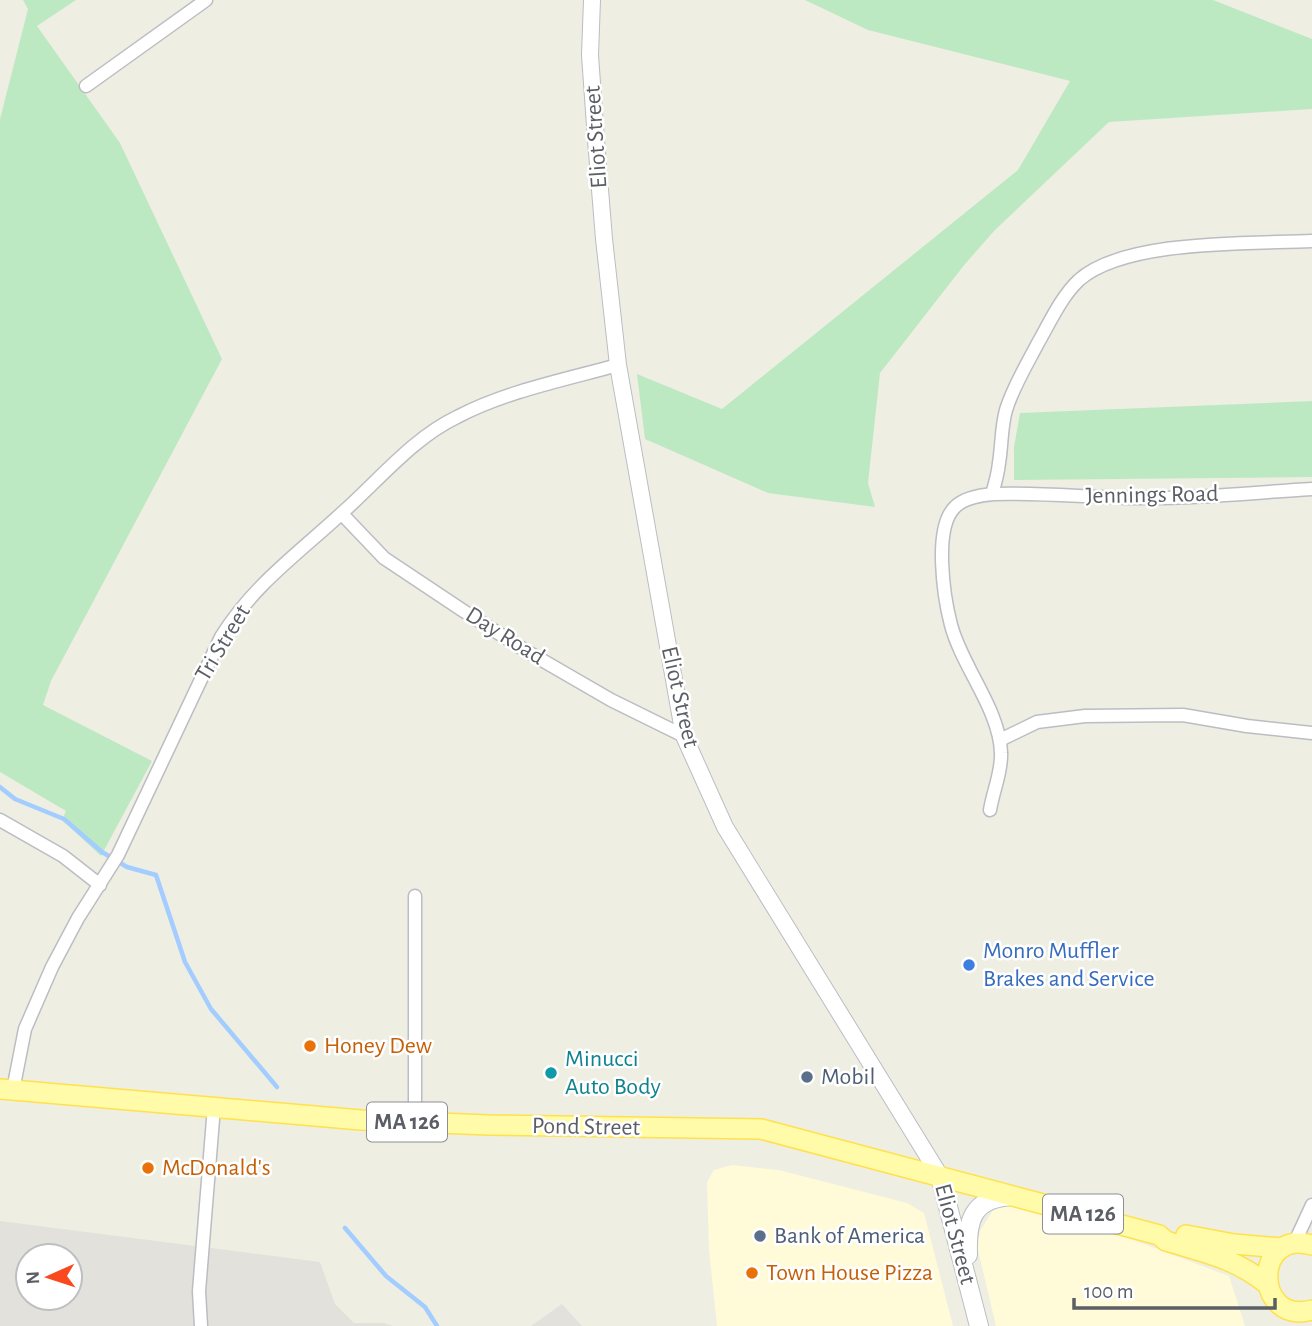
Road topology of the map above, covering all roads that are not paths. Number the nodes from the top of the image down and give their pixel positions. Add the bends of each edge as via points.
1 (206, 0) edge
2 (592, 0) edge
3 (86, 86) dead end
4 (1312, 241) edge
5 (618, 365) junction
6 (1312, 489) edge
7 (992, 494) junction
8 (342, 514) junction
9 (1312, 733) edge
10 (684, 736) junction
11 (1000, 740) junction
12 (990, 810) dead end
13 (0, 820) edge
14 (100, 885) junction
15 (415, 895) dead end
16 (6, 1090) edge
17 (214, 1107) junction
18 (415, 1122) junction
19 (940, 1176) junction
20 (1016, 1196) junction
21 (1312, 1205) edge
22 (1159, 1235) junction
23 (1296, 1246) edge
24 (966, 1276) junction
25 (1267, 1284) junction
26 (1312, 1310) edge
27 (201, 1326) edge
28 (979, 1326) edge

1 - 3 street
2 - 5 street, Eliot Street via 590,55
4 - 7 street via 1128,255 1078,281 1058,308 1006,410
5 - 8 street, Tri Street via 515,393 455,417 412,449
5 - 10 street, Eliot Street
6 - 7 street, Jennings Road via 1154,498
7 - 11 street, Jennings Road via 964,500 952,509 945,525 943,580 955,638
8 - 10 street, Day Road via 384,558 462,610 599,693
8 - 14 street, Tri Street via 264,580 232,619
9 - 11 street via 1184,715 1085,716 1037,722
10 - 19 street, Eliot Street via 725,827
11 - 12 street via 1000,767
13 - 14 street via 63,856
14 - 16 street, Tri Street via 52,967
15 - 18 street
16 - 17 main road, Pond Street / MA 126
17 - 18 main road, Pond Street / MA 126
17 - 27 street via 199,1291
18 - 19 main road, Pond Street / MA 126 via 761,1129
19 - 20 main road, Pond Street / MA 126
19 - 24 main road, Eliot Street
20 - 22 main road, Pond Street / MA 126
20 - 24 main road via 989,1202 972,1216
21 - 23 street
22 - 23 main road, Pond Street / MA 126 via 1171,1232 1234,1244
22 - 25 main road, Pond Street / MA 126 via 1228,1259
23 - 25 main road via 1269,1264
24 - 28 main road, Eliot Street
25 - 26 main road, MA 126 via 1276,1303 1285,1309

